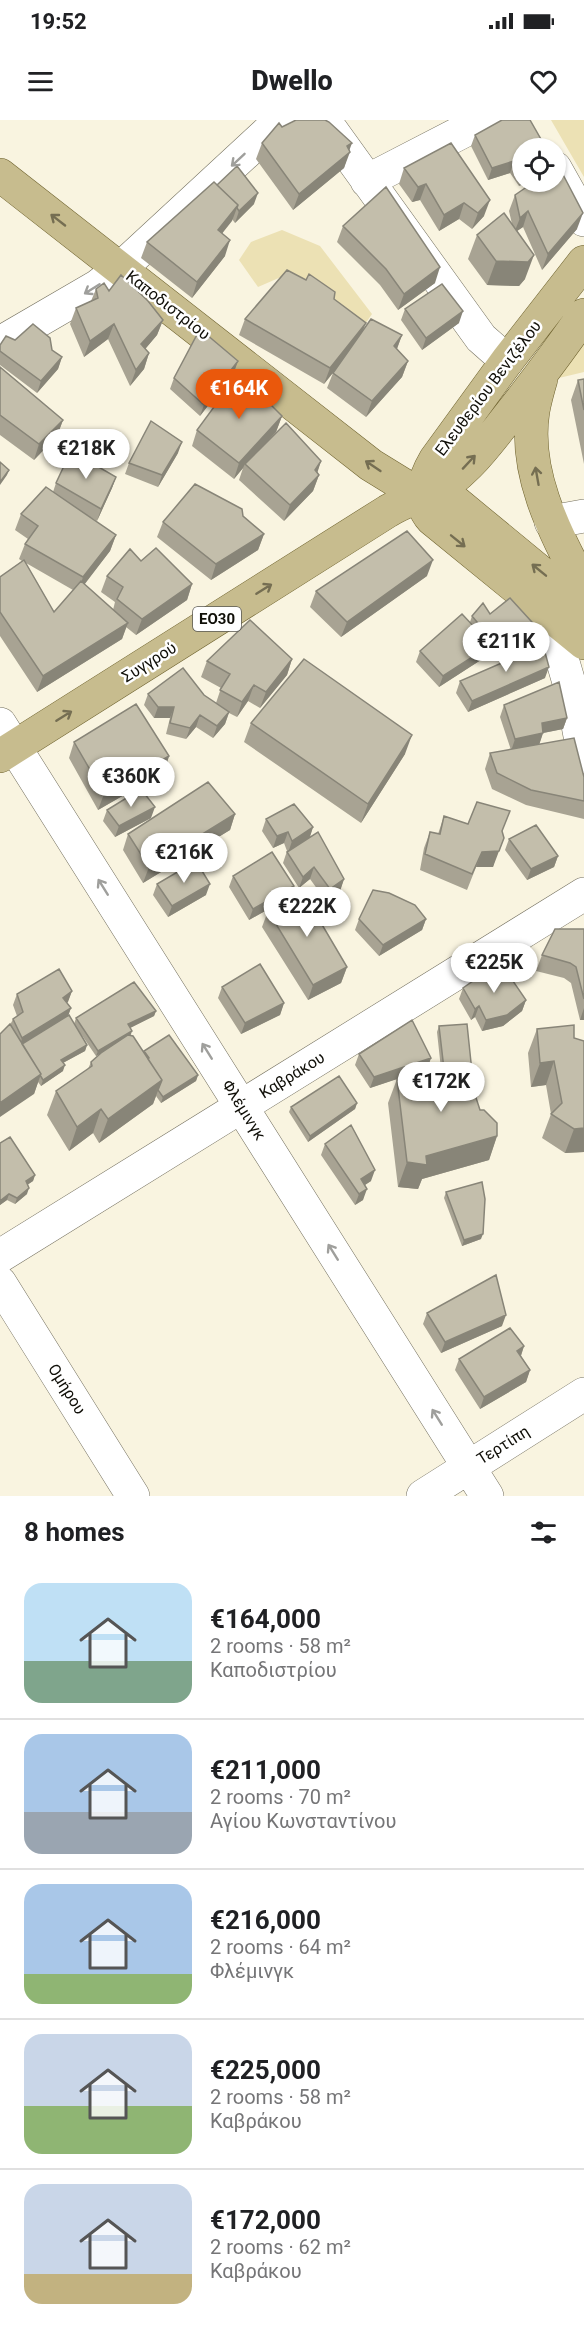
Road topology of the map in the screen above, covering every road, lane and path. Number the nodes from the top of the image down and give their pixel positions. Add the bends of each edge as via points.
1 (281, 120) edge
2 (324, 120) edge
3 (485, 120) edge
4 (0, 175) edge
5 (367, 181) junction
6 (566, 188) edge
7 (584, 220) edge
8 (584, 262) edge
9 (121, 268) junction
10 (584, 315) edge
11 (0, 343) edge
12 (507, 361) junction
13 (542, 374) junction
14 (423, 497) junction
15 (584, 516) edge
16 (551, 522) junction
17 (584, 588) edge
18 (584, 608) edge
19 (549, 614) junction
20 (584, 643) edge
21 (5, 743) edge
22 (584, 758) edge
23 (584, 894) edge
24 (242, 1106) junction
25 (0, 1256) edge
26 (0, 1283) edge
27 (584, 1394) edge
28 (468, 1466) junction
29 (133, 1496) edge
30 (423, 1496) edge
31 (487, 1496) edge

1 -> 9 street
2 - 5 street
3 - 5 street
9 -> 4 main road, Καποδιστρίου / ΕΟ30
5 - 12 street via 481,338
6 - 7 street
8 - 12 main road, Ελευθερίου Βενιζέλου
9 -> 11 street via 98,286
14 -> 9 main road, Καποδιστρίου / ΕΟ30 via 371,465
10 - 13 main road, Ελευθερίου Βενιζέλου / ΕΟ30
12 - 14 main road, Ελευθερίου Βενιζέλου via 435,459
14 -> 13 main road, Ελευθερίου Βενιζέλου / ΕΟ30 via 456,476
16 -> 13 main road via 534,456 533,412
18 -> 14 main road, ΕΟ30 via 454,501 444,496
14 -> 19 main road via 432,519
21 -> 14 main road, Συγγρού / ΕΟ30 via 388,511
15 - 16 street
16 - 17 main road
19 - 20 main road
19 - 22 street via 572,693
24 -> 21 street, Φλέμινγκ
23 - 24 street, Καβράκου
24 - 25 street, Καβράκου
28 -> 24 street, Φλέμινγκ
26 - 29 street, Ομήρου
27 - 28 street, Τερτίπη
28 - 30 street, Τερτίπη
28 - 31 street, Φλέμινγκ

